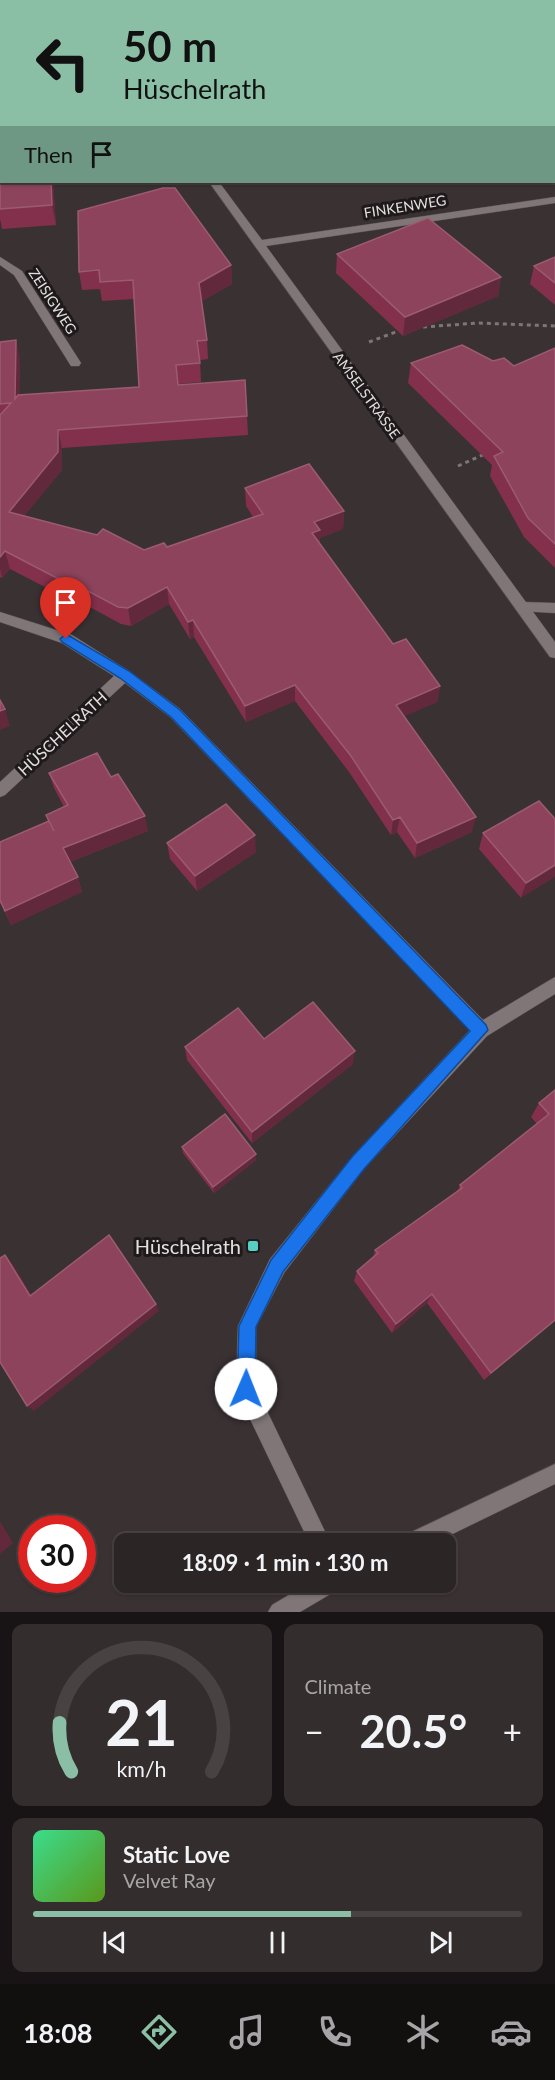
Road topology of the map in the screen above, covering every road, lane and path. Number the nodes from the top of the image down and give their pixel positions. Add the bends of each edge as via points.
1 (215, 183) edge
2 (555, 200) edge
3 (260, 244) junction
4 (0, 261) edge
5 (555, 326) edge
6 (410, 327) edge
7 (422, 327) edge
8 (337, 354) junction
9 (75, 363) dead end
10 (491, 452) edge
11 (429, 479) junction
12 (523, 608) junction
13 (555, 608) edge
14 (0, 617) edge
15 (555, 653) edge
16 (124, 675) junction
17 (0, 791) edge
18 (555, 984) edge
19 (481, 1030) junction
20 (555, 1474) edge
21 (316, 1533) edge
22 (431, 1533) edge
23 (313, 1593) edge
24 (279, 1612) edge

1 - 3 street, AMSELSTRASSE
2 - 3 street, FINKENWEG
3 - 8 street, AMSELSTRASSE
4 - 9 street, ZEISIGWEG via 18,273
5 - 7 path via 478,323
6 - 8 path
8 - 11 street, AMSELSTRASSE
10 - 11 path
11 - 12 street, AMSELSTRASSE
12 - 13 street
12 - 15 street, AMSELSTRASSE
14 - 16 street, HÜSCHELRATH via 66,639
16 - 17 street, HÜSCHELRATH
16 - 19 street, HÜSCHELRATH via 175,713
18 - 19 street
19 - 21 street via 358,1163 284,1256 247,1326 246,1389
20 - 22 street
23 - 24 street

